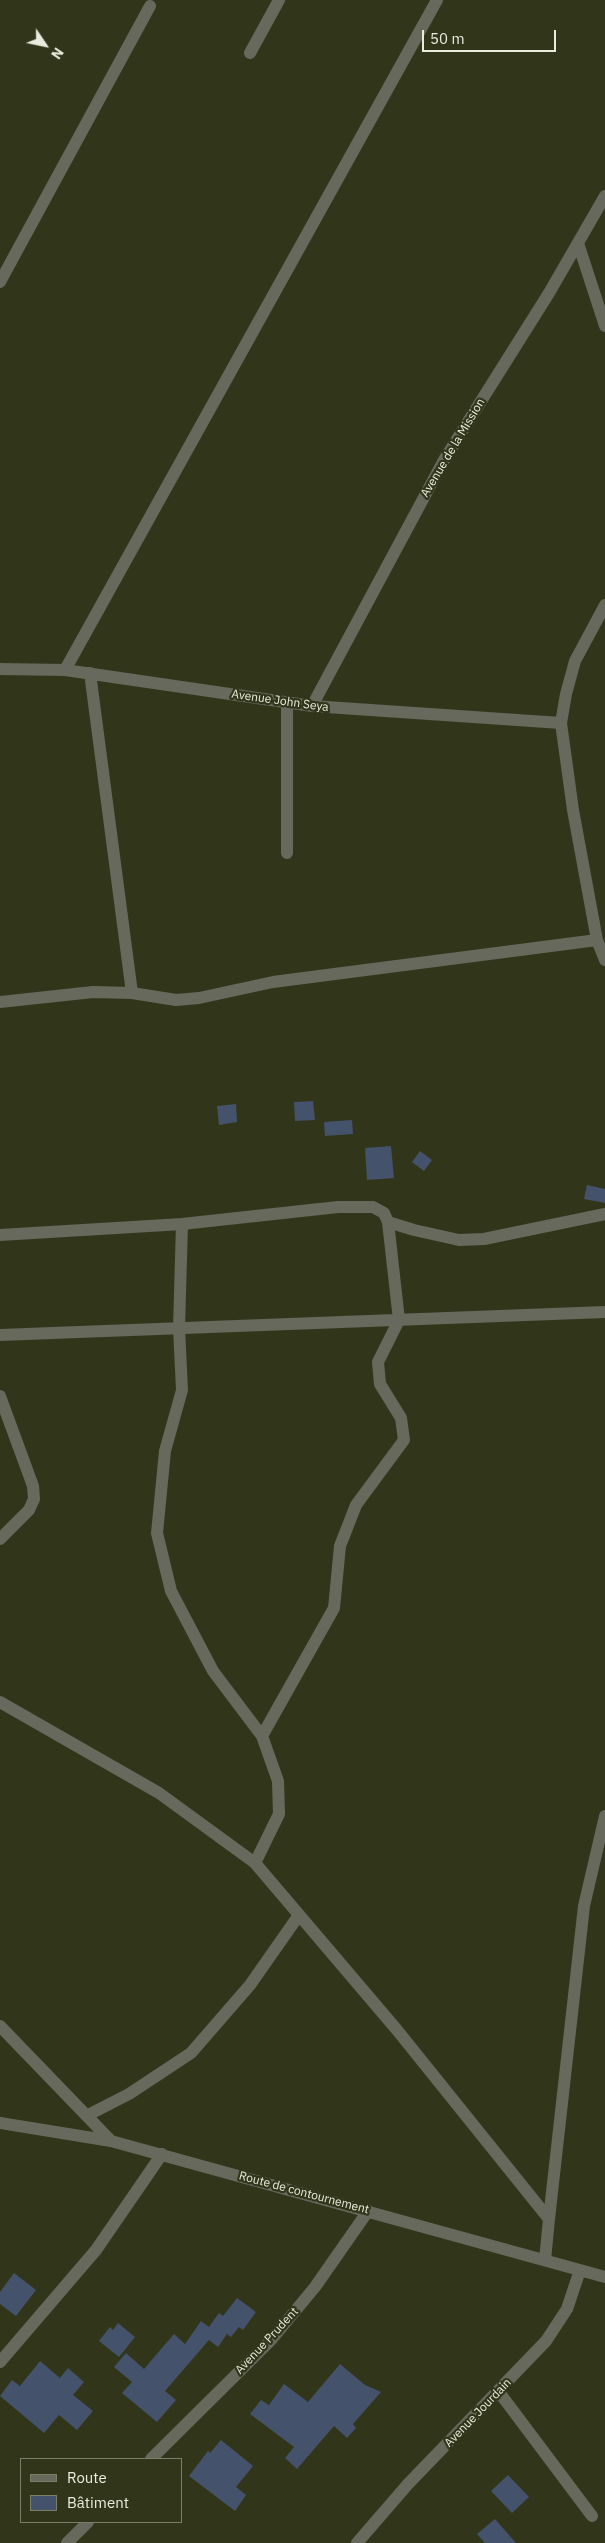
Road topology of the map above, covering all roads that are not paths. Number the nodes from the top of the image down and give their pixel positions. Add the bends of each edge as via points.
1 (278, 0) edge
2 (437, 0) edge
3 (150, 6) dead end
4 (250, 53) dead end
5 (605, 196) edge
6 (578, 243) junction
7 (0, 282) edge
8 (605, 326) edge
9 (605, 605) edge
10 (602, 617) edge
11 (0, 669) edge
12 (65, 670) junction
13 (90, 674) junction
14 (287, 702) junction
15 (312, 706) junction
16 (561, 723) junction
17 (286, 853) dead end
18 (597, 940) junction
19 (605, 960) edge
20 (132, 993) junction
21 (0, 1002) edge
22 (605, 1214) edge
23 (388, 1222) junction
24 (182, 1224) junction
25 (0, 1235) edge
26 (605, 1312) edge
27 (399, 1320) junction
28 (178, 1328) junction
29 (0, 1334) edge
30 (0, 1396) edge
31 (0, 1539) edge
32 (0, 1702) edge
33 (262, 1736) junction
34 (605, 1816) edge
35 (255, 1863) junction
36 (299, 1915) junction
37 (0, 2026) edge
38 (88, 2115) junction
39 (0, 2123) edge
40 (111, 2141) junction
41 (162, 2154) junction
42 (368, 2211) junction
43 (548, 2219) junction
44 (545, 2260) junction
45 (580, 2270) junction
46 (605, 2277) edge
47 (0, 2362) edge
48 (499, 2392) junction
49 (152, 2458) edge
50 (592, 2516) dead end
51 (87, 2523) edge
52 (67, 2543) edge
53 (357, 2543) edge

1 - 4 street
2 - 12 street
3 - 7 street
5 - 6 street, Avenue de la Mission
6 - 8 street
6 - 15 street, Avenue de la Mission via 444,460
9 - 10 street
10 - 16 street via 575,661
11 - 12 street, Avenue John Seya
12 - 13 street, Avenue John Seya
13 - 14 street, Avenue John Seya
13 - 20 street
14 - 15 street, Avenue John Seya
14 - 17 street
15 - 16 street, Avenue John Seya
16 - 18 street
18 - 19 street
18 - 20 street via 273,982 199,998 176,1000
20 - 21 street via 93,992
22 - 23 street via 484,1240 459,1240
23 - 24 street via 384,1213 373,1207 338,1207
23 - 27 street
24 - 25 street
24 - 28 street
26 - 27 street
27 - 28 street
27 - 33 street via 378,1362 380,1384 401,1418 404,1440 356,1505 340,1546 334,1608
28 - 29 street
28 - 33 street via 182,1390 165,1451 157,1533 171,1591 203,1653
30 - 31 street via 33,1486 34,1499 29,1510
32 - 35 street via 159,1793
33 - 35 street via 278,1781 279,1814
34 - 43 street via 584,1906
35 - 36 street
36 - 38 street via 250,1985 190,2053 129,2094
36 - 43 street
37 - 38 street
38 - 40 street
39 - 40 street, Route de contournement
40 - 41 street, Route de contournement
41 - 42 street, Route de contournement
41 - 47 street via 96,2250
42 - 44 street, Route de contournement
42 - 49 street, Avenue Prudent via 315,2287 271,2340
43 - 44 street
44 - 45 street, Route de contournement
45 - 46 street, Route de contournement
45 - 48 street, Avenue Jourdain via 562,2317 546,2341
48 - 50 street
48 - 53 street, Avenue Jourdain via 408,2484
51 - 52 street

